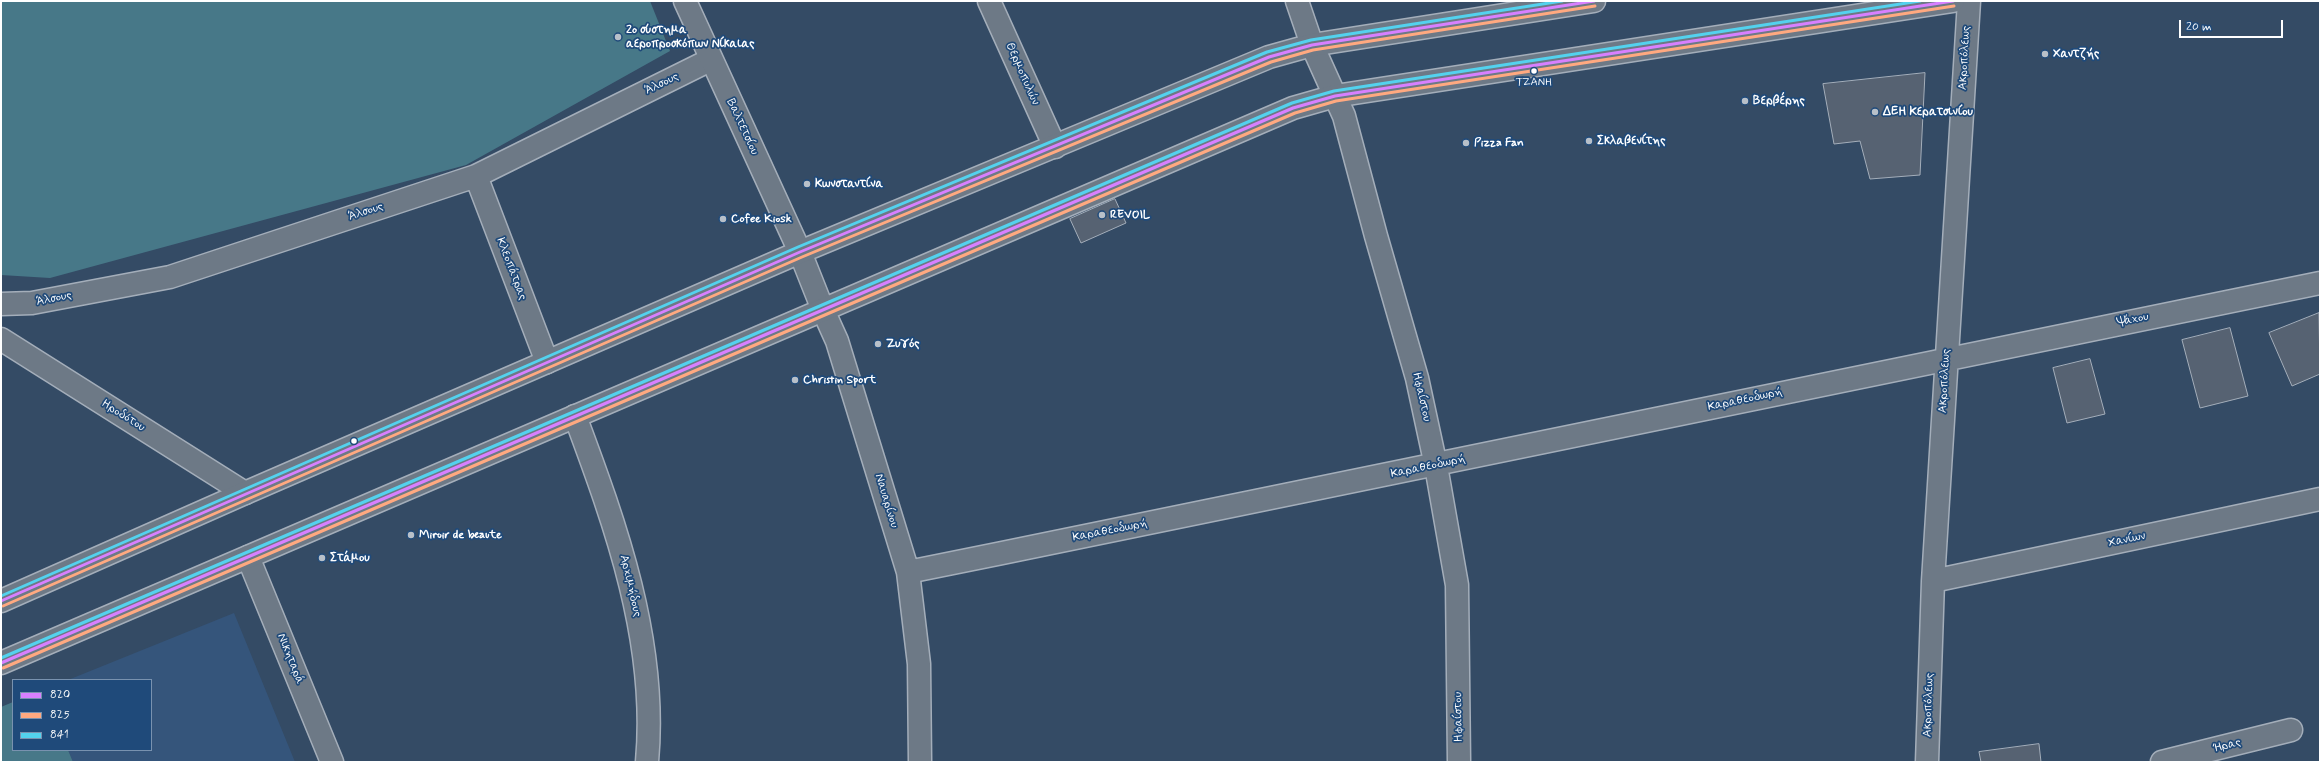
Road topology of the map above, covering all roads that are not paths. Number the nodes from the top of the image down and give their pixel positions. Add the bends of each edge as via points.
1 (684, 1) edge
2 (989, 1) edge
3 (1297, 1) edge
4 (1594, 1) edge
5 (1953, 1) edge
6 (1969, 1) edge
7 (1312, 45) junction
8 (710, 60) junction
9 (1335, 96) junction
10 (1055, 147) junction
11 (476, 176) junction
12 (800, 252) junction
13 (2320, 283) edge
14 (1, 304) edge
15 (823, 310) junction
16 (1, 339) edge
17 (1947, 358) junction
18 (547, 362) junction
19 (575, 416) junction
20 (1436, 466) junction
21 (245, 493) junction
22 (2320, 499) edge
23 (248, 557) junction
24 (908, 572) junction
25 (1933, 581) junction
26 (1, 601) edge
27 (1, 663) edge
28 (2291, 730) dead end
29 (332, 762) edge
30 (647, 762) edge
31 (920, 762) edge
32 (1459, 762) edge
33 (1927, 762) edge
34 (2162, 762) edge

1 - 8 street, Βαλτετσίου
2 - 10 street, Θερμοπυλών
3 - 7 street, Ηφαίστου
4 - 7 street
5 - 9 street
6 - 17 street, Ακροπόλεως
7 - 9 street, Ηφαίστου
7 - 10 street via 1269,57
8 - 11 street, Άλσους
8 - 12 street, Βαλτετσίου
9 - 15 street via 1293,108
9 - 20 street, Ηφαίστου via 1344,116 1417,378
10 - 12 street
11 - 14 street, Άλσους via 170,277 32,304
11 - 18 street, Κλεοπάτρας
12 - 15 street, Ναυαρίνου
12 - 18 street
13 - 17 street, Ψάχου
15 - 19 street
15 - 24 street, Ναυαρίνου via 837,341
16 - 21 street, Ηροδότου
17 - 20 street, Καραθεοδωρή
17 - 25 street, Ακροπόλεως
18 - 21 street
19 - 23 street
19 - 30 street, Αρχιμήδους via 615,526 634,599 646,674
20 - 24 street, Καραθεοδωρή
20 - 32 street, Ηφαίστου via 1457,585
21 - 26 street
22 - 25 street, Χανίων
23 - 27 street
23 - 29 street, Νικηταρά
24 - 31 street, Ναυαρίνου via 919,664
25 - 33 street, Ακροπόλεως
28 - 34 street, Ήρας

